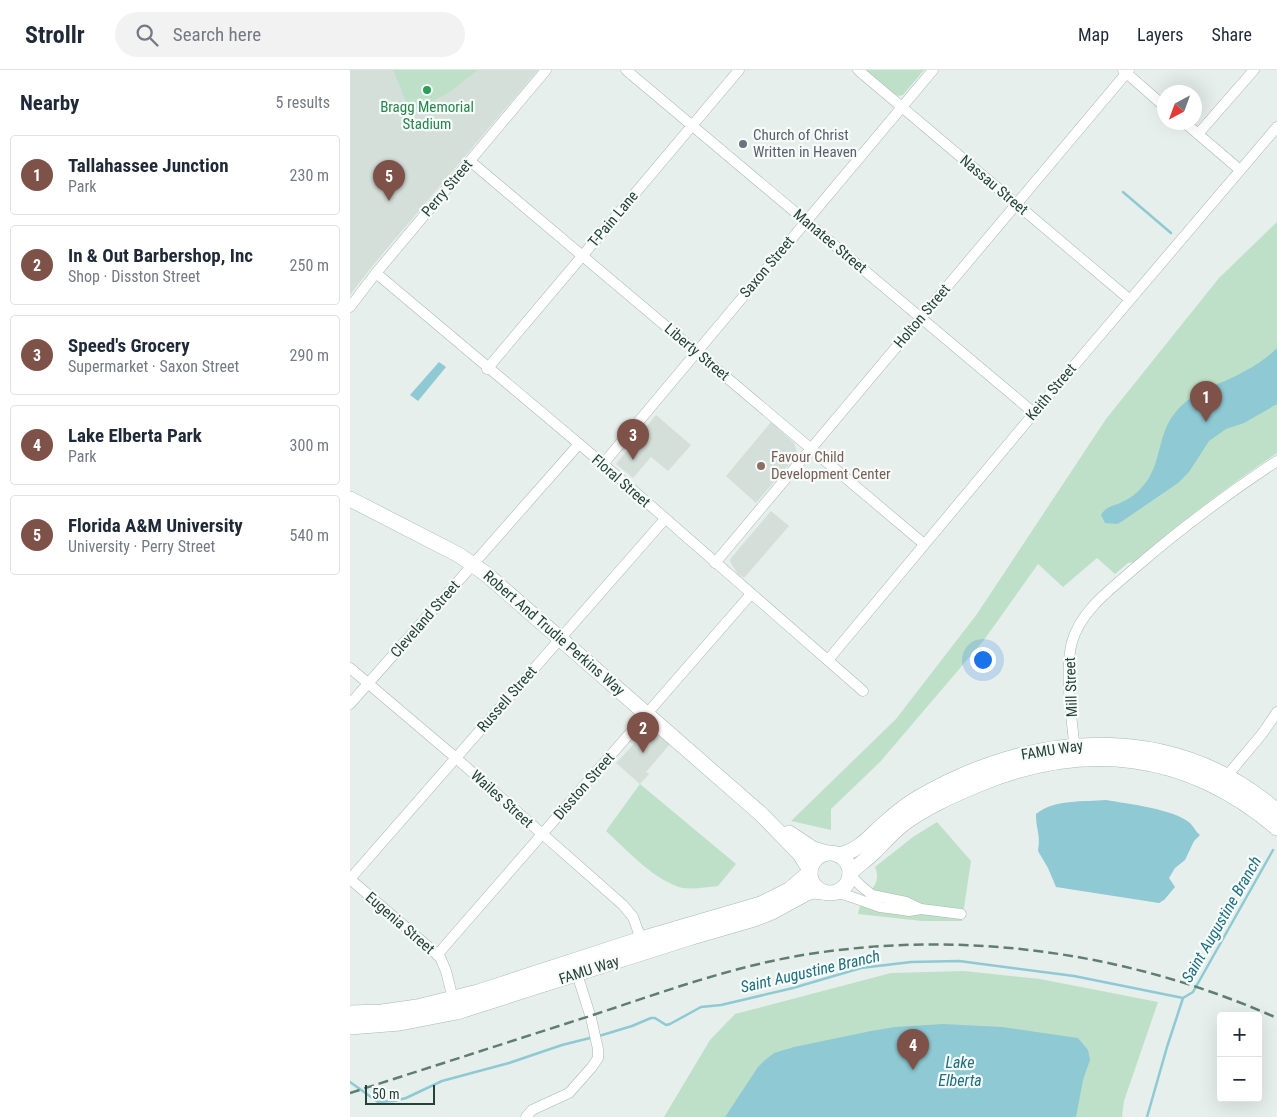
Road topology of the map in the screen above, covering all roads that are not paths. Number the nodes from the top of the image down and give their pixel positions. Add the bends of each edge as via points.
1 (546, 70) edge
2 (626, 70) edge
3 (739, 70) edge
4 (858, 70) edge
5 (933, 70) edge
6 (1254, 70) edge
7 (1126, 71) edge
8 (1157, 100) edge
9 (902, 107) junction
10 (692, 126) junction
11 (1277, 127) edge
12 (1193, 130) edge
13 (1198, 134) junction
14 (470, 161) junction
15 (1240, 170) junction
16 (1016, 203) junction
17 (805, 221) junction
18 (582, 256) junction
19 (376, 274) junction
20 (1130, 299) junction
21 (350, 307) edge
22 (920, 318) junction
23 (696, 352) junction
24 (487, 369) junction
25 (1034, 413) junction
26 (578, 444) junction
27 (811, 448) junction
28 (1277, 461) edge
29 (603, 464) junction
30 (350, 499) edge
31 (665, 519) junction
32 (924, 544) junction
33 (715, 563) junction
34 (473, 564) junction
35 (751, 594) junction
36 (561, 638) junction
37 (828, 660) junction
38 (350, 668) edge
39 (368, 684) junction
40 (864, 691) dead end
41 (350, 704) edge
42 (1277, 712) edge
43 (647, 713) junction
44 (1075, 752) junction
45 (456, 758) junction
46 (1226, 777) junction
47 (1277, 811) edge
48 (761, 814) junction
49 (1277, 828) edge
50 (542, 835) junction
51 (833, 854) junction
52 (810, 871) junction
53 (850, 874) junction
54 (350, 879) edge
55 (829, 892) junction
56 (921, 909) junction
57 (961, 914) dead end
58 (641, 939) junction
59 (437, 954) junction
60 (577, 974) junction
61 (453, 999) junction
62 (350, 1013) edge
63 (350, 1026) edge
64 (526, 1117) edge

1 - 14 street, Perry Street
2 - 10 street, Manatee Street
3 - 10 street, T-Pain Lane
4 - 9 street, Nassau Street
5 - 9 street, Saxon Street
6 - 13 street
7 - 8 street
7 - 16 street, Holton Street
9 - 16 street, Nassau Street
9 - 17 street, Saxon Street
10 - 17 street, Manatee Street
10 - 18 street, T-Pain Lane
11 - 15 street, Keith Street
12 - 13 street
13 - 15 street
14 - 18 street, Liberty Street
14 - 19 street, Perry Street
15 - 20 street, Keith Street
16 - 20 street, Nassau Street
16 - 22 street, Holton Street
17 - 22 street, Manatee Street
17 - 23 street, Saxon Street
18 - 23 street, Liberty Street
18 - 24 street, T-Pain Lane
19 - 21 street, Perry Street
19 - 24 street, Floral Street
20 - 25 street, Keith Street
22 - 25 street, Manatee Street
22 - 27 street, Holton Street
23 - 27 street, Liberty Street
23 - 29 street, Saxon Street
24 - 26 street, Floral Street
25 - 32 street, Keith Street
26 - 29 street, Floral Street
26 - 34 street, Cleveland Street
27 - 32 street, Liberty Street
27 - 33 street, Holton Street
28 - 44 street, Mill Street via 1182,528 1104,595 1083,619 1070,649
29 - 31 street, Floral Street
30 - 34 street, Robert And Trudie Perkins Way
31 - 33 street, Floral Street
31 - 36 street, Russell Street
32 - 37 street, Keith Street
33 - 35 street, Floral Street
34 - 36 street, Robert And Trudie Perkins Way
34 - 39 street, Cleveland Street
35 - 37 street, Floral Street
35 - 43 street, Disston Street
36 - 43 street, Robert And Trudie Perkins Way
36 - 45 street, Russell Street
37 - 40 street, Floral Street
38 - 39 street, Wailes Street
39 - 41 street, Cleveland Street
39 - 45 street, Wailes Street
42 - 46 street
43 - 48 street, Robert And Trudie Perkins Way
43 - 50 street, Disston Street
44 - 46 street, FAMU Way via 1118,745 1185,759
44 - 49 street, FAMU Way via 1156,765 1186,774 1235,797
44 - 51 street, FAMU Way via 1044,749 1009,758 937,788 897,813 856,848
44 - 53 street, FAMU Way via 1015,770 934,804 893,832
45 - 50 street, Wailes Street
45 - 54 street, Russell Street
46 - 47 street, FAMU Way
48 - 51 street, Robert And Trudie Perkins Way via 810,848
48 - 52 street, Robert And Trudie Perkins Way via 800,854
50 - 58 street, Wailes Street via 626,908
50 - 59 street, Disston Street
51 - 52 street, FAMU Way via 816,859
51 - 53 street via 848,864
52 - 55 street via 814,885
52 - 58 street, FAMU Way via 793,888 767,901
53 - 55 street, FAMU Way via 846,886
53 - 56 street via 872,895 906,902
54 - 59 street, Eugenia Street
55 - 56 street via 880,906 909,911
55 - 60 street, FAMU Way via 807,894 754,919
56 - 57 street
58 - 61 street, FAMU Way
59 - 61 street, Eugenia Street via 444,966
60 - 63 street, FAMU Way via 434,1018 388,1025
60 - 64 street via 598,1046 596,1063 571,1091 544,1103
61 - 62 street, FAMU Way via 393,1011

